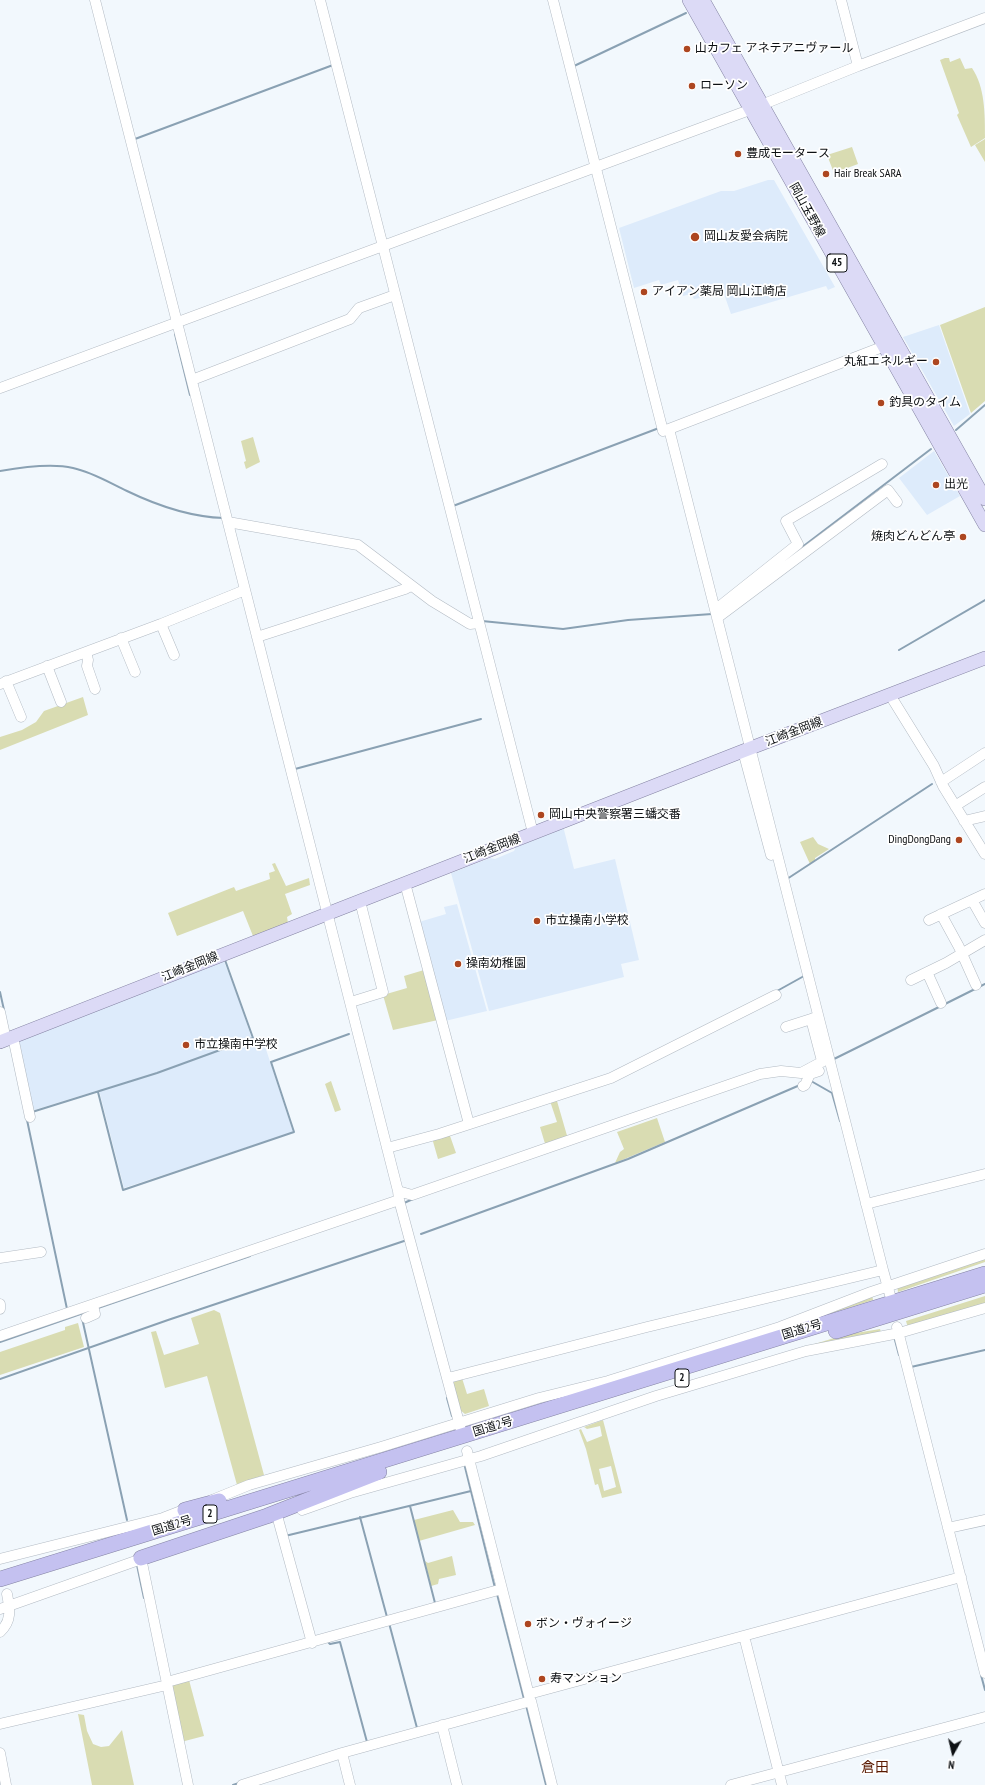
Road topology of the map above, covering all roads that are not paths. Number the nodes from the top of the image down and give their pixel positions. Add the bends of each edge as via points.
1 (95, 0) edge
2 (320, 0) edge
3 (553, 0) edge
4 (689, 0) edge
5 (703, 0) edge
6 (841, 0) edge
7 (985, 18) edge
8 (858, 66) junction
9 (756, 107) junction
10 (595, 167) junction
11 (383, 246) junction
12 (395, 295) junction
13 (177, 323) junction
14 (890, 344) junction
15 (192, 380) junction
16 (0, 388) edge
17 (665, 429) junction
18 (882, 464) dead end
19 (985, 499) edge
20 (897, 502) dead end
21 (227, 519) junction
22 (985, 525) edge
23 (411, 586) junction
24 (242, 591) junction
25 (716, 613) junction
26 (479, 622) junction
27 (161, 624) junction
28 (257, 637) junction
29 (121, 638) junction
30 (86, 652) junction
31 (174, 655) dead end
32 (985, 658) edge
33 (47, 666) junction
34 (134, 672) dead end
35 (3, 683) edge
36 (94, 689) dead end
37 (890, 695) junction
38 (61, 702) dead end
39 (21, 718) dead end
40 (747, 750) junction
41 (985, 753) edge
42 (941, 782) junction
43 (985, 787) edge
44 (955, 806) junction
45 (985, 816) edge
46 (964, 821) junction
47 (533, 833) junction
48 (771, 854) dead end
49 (985, 854) edge
50 (405, 883) junction
51 (985, 894) edge
52 (972, 900) junction
53 (360, 901) junction
54 (328, 913) junction
55 (941, 914) junction
56 (929, 920) dead end
57 (985, 923) edge
58 (985, 940) edge
59 (961, 954) junction
60 (927, 972) junction
61 (911, 980) dead end
62 (976, 985) dead end
63 (776, 995) dead end
64 (351, 1002) junction
65 (941, 1003) dead end
66 (0, 1012) edge
67 (814, 1017) junction
68 (786, 1027) dead end
69 (6, 1040) edge
70 (828, 1061) junction
71 (806, 1082) dead end
72 (30, 1117) dead end
73 (470, 1124) junction
74 (387, 1148) junction
75 (985, 1174) edge
76 (399, 1199) junction
77 (866, 1204) junction
78 (41, 1252) dead end
79 (985, 1254) edge
80 (0, 1258) edge
81 (985, 1267) edge
82 (880, 1270) junction
83 (985, 1274) edge
84 (985, 1285) edge
85 (969, 1290) junction
86 (985, 1290) edge
87 (889, 1291) junction
88 (0, 1304) edge
89 (985, 1308) edge
90 (0, 1309) edge
91 (864, 1311) junction
92 (898, 1330) junction
93 (0, 1336) edge
94 (448, 1378) junction
95 (460, 1426) junction
96 (420, 1449) junction
97 (468, 1455) junction
98 (379, 1472) junction
99 (185, 1510) junction
100 (278, 1519) junction
101 (985, 1520) edge
102 (948, 1528) junction
103 (141, 1558) junction
104 (0, 1559) edge
105 (958, 1577) junction
106 (0, 1579) edge
107 (498, 1590) junction
108 (3, 1592) edge
109 (4, 1607) edge
110 (0, 1632) edge
111 (744, 1636) junction
112 (312, 1643) junction
113 (985, 1673) edge
114 (165, 1685) junction
115 (528, 1700) junction
116 (985, 1716) edge
117 (0, 1724) edge
118 (442, 1725) junction
119 (0, 1753) edge
120 (342, 1753) junction
121 (779, 1772) junction
122 (274, 1780) edge
123 (258, 1782) edge
124 (6, 1785) edge
125 (188, 1785) edge
126 (242, 1785) edge
127 (350, 1785) edge
128 (457, 1785) edge
129 (552, 1785) edge
130 (731, 1785) edge
131 (782, 1785) edge

1 - 13 street
2 - 11 street
3 - 10 street
4 - 9 main road, 岡山玉野線 / 45
5 - 9 main road, 岡山玉野線 / 45
6 - 8 street
7 - 8 street
8 - 9 street
9 - 10 street
9 - 14 main road, 岡山玉野線 / 45
10 - 11 street
10 - 17 street
11 - 12 street
11 - 13 street
12 - 15 street via 359,308 350,319
12 - 26 street
13 - 15 street
13 - 16 street
14 - 17 street
14 - 19 main road, 岡山玉野線 / 45
14 - 22 main road, 岡山玉野線 / 45
15 - 21 street
17 - 25 street
18 - 25 street via 786,521 798,544 720,606
20 - 25 street via 888,490
21 - 23 street via 353,543 362,547
21 - 24 street
23 - 26 street via 432,602 470,624
23 - 28 street
24 - 27 street
24 - 28 street
25 - 40 street
26 - 47 street
27 - 29 street
27 - 31 street
28 - 54 street
29 - 30 street
29 - 34 street
30 - 33 street
30 - 36 street
32 - 37 main road, 江崎金岡線
33 - 35 street
33 - 38 street
35 - 39 street
37 - 40 main road, 江崎金岡線
37 - 42 street via 934,766
40 - 47 main road, 江崎金岡線
40 - 48 street
40 - 67 street
41 - 42 street
42 - 44 street
43 - 44 street
44 - 46 street
45 - 46 street
46 - 49 street
47 - 50 main road, 江崎金岡線
50 - 53 main road, 江崎金岡線
50 - 73 street
51 - 52 street
52 - 55 street
52 - 57 street
53 - 54 main road, 江崎金岡線
53 - 64 street via 384,992
54 - 64 street
54 - 69 main road, 江崎金岡線
55 - 56 street
55 - 59 street
58 - 59 street
59 - 60 street
59 - 62 street
60 - 61 street
60 - 65 street
63 - 73 street via 611,1078
64 - 74 street
66 - 69 street
67 - 68 street
67 - 70 street
69 - 72 street
70 - 71 street via 810,1074
70 - 76 street via 801,1073 781,1071 760,1074
70 - 77 street
73 - 74 street
74 - 76 street
75 - 77 street
76 - 93 street via 92,1311 67,1313
76 - 94 street
77 - 82 street
78 - 80 street
79 - 87 street
81 - 91 highway
82 - 87 street
82 - 94 street via 647,1326
83 - 91 highway, 国道2号 / 2
84 - 85 highway, 国道2号 / 2
85 - 86 highway
85 - 98 highway, 国道2号 / 2
87 - 95 street via 608,1381 539,1398
88 - 90 street
89 - 92 street
91 - 96 highway, 国道2号 / 2
92 - 97 street via 806,1351
92 - 102 street
94 - 95 street
95 - 99 street via 249,1485
96 - 99 highway via 394,1451
96 - 106 highway, 国道2号 / 2
97 - 100 street
97 - 107 street
98 - 103 highway via 267,1516
98 - 108 highway, 国道2号 / 2
99 - 104 street via 141,1524
100 - 103 street via 211,1541
100 - 112 street
101 - 102 street
102 - 105 street
103 - 109 street
103 - 114 street
105 - 111 street
105 - 113 street
107 - 112 street
107 - 115 street
108 - 109 street
109 - 110 street via 8,1620
111 - 115 street
111 - 121 street
112 - 114 street via 252,1658
114 - 117 street
114 - 125 street
115 - 118 street
115 - 129 street
116 - 121 street
118 - 120 street
118 - 128 street
119 - 124 street
120 - 122 street
120 - 127 street
121 - 130 street
121 - 131 street
122 - 123 street
123 - 126 street

